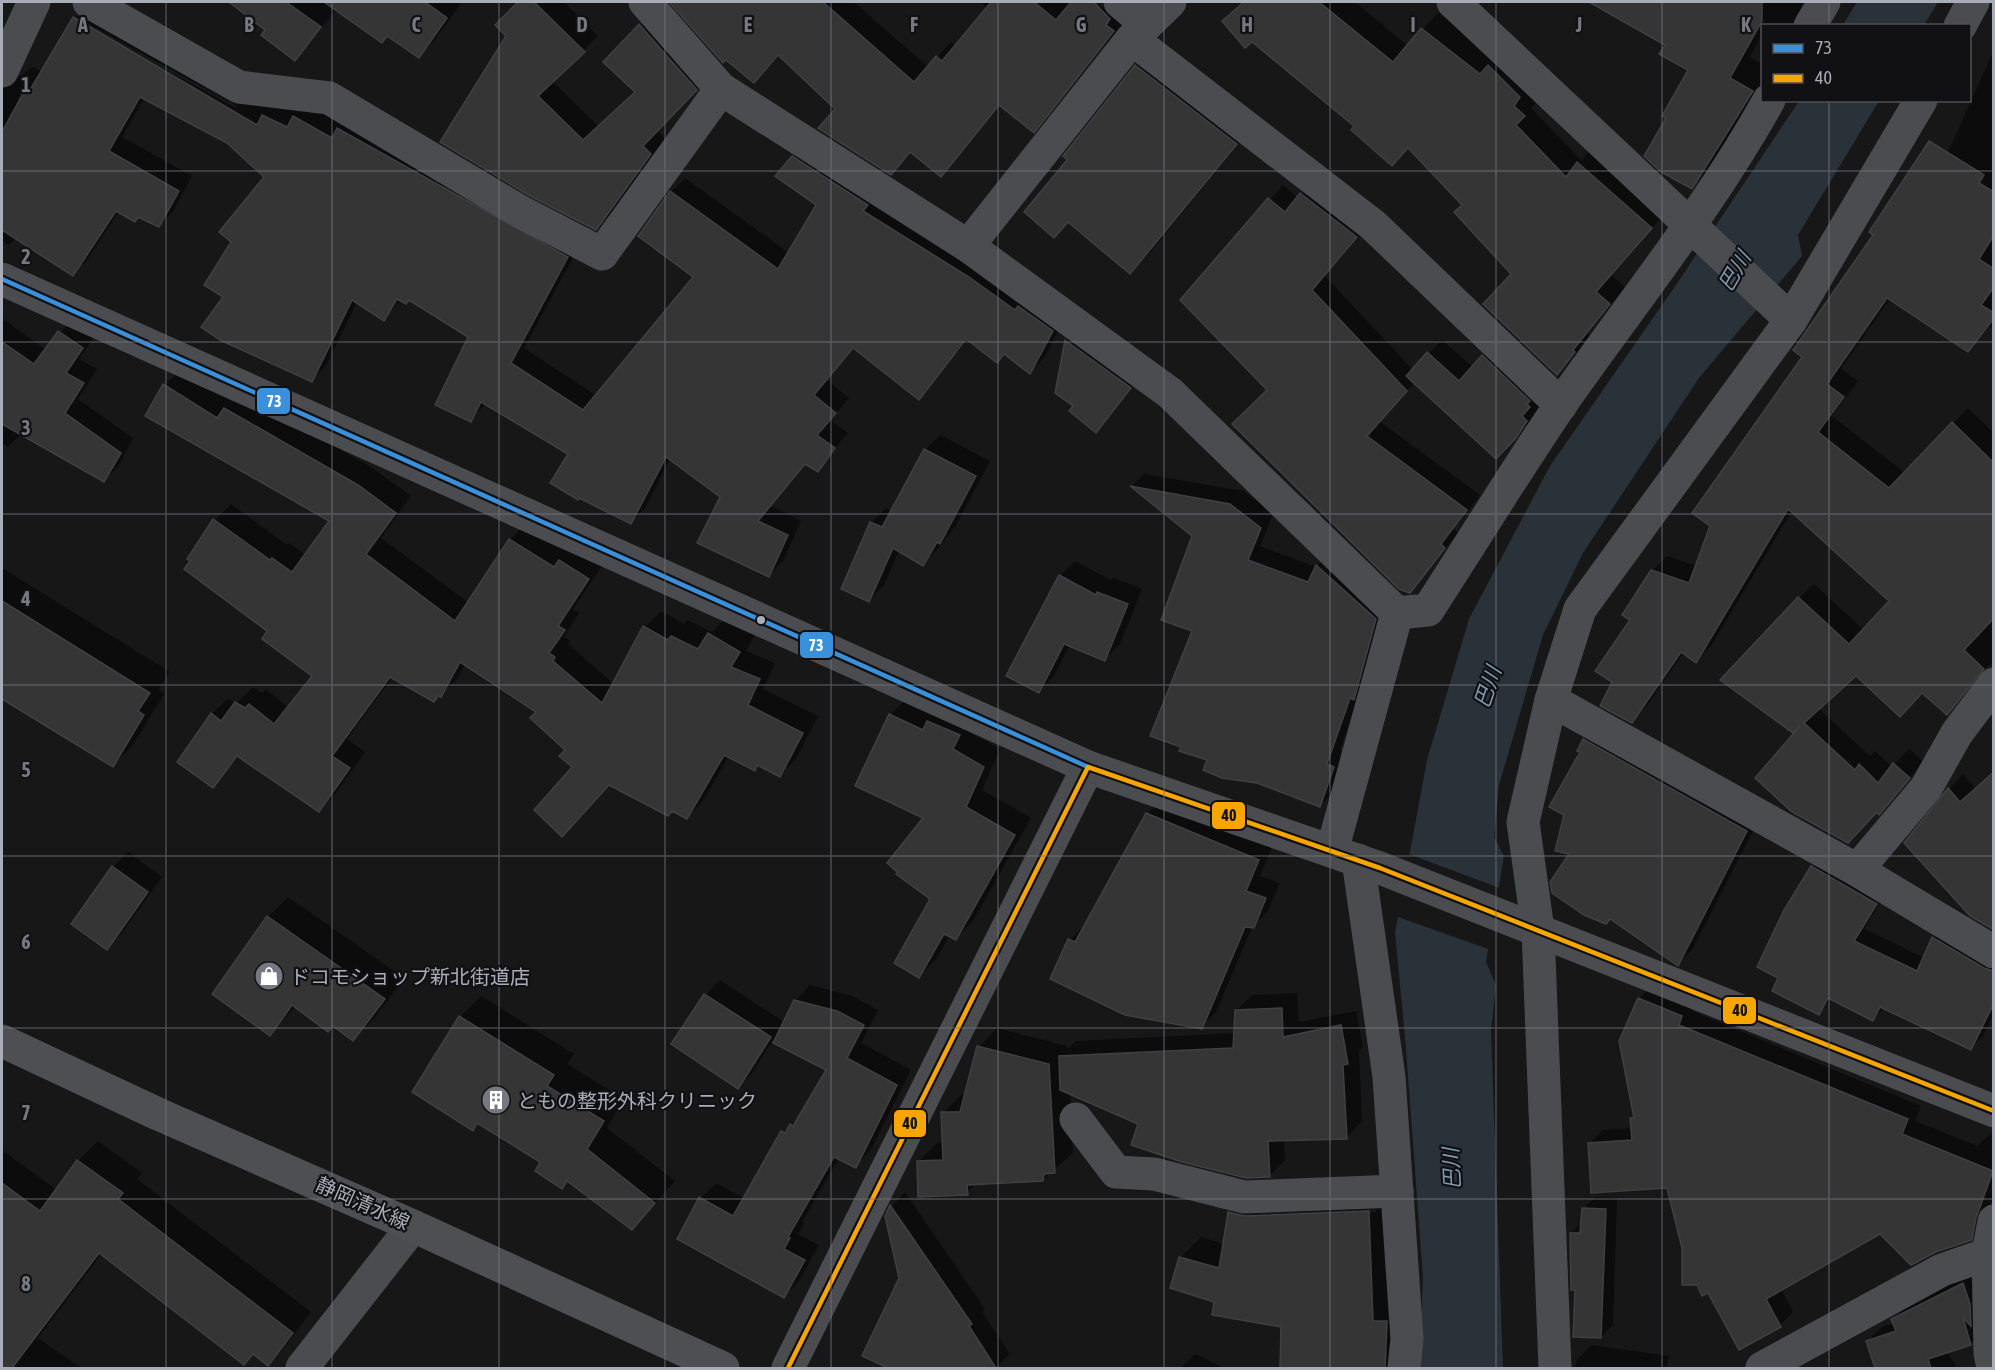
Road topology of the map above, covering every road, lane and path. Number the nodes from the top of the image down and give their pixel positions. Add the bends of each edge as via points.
1 (34, 2) edge
2 (89, 2) edge
3 (645, 2) edge
4 (1120, 2) edge
5 (1170, 2) edge
6 (1453, 2) edge
7 (1824, 2) edge
8 (1973, 2) edge
9 (1811, 24) edge
10 (1961, 24) edge
11 (1139, 31) junction
12 (2, 71) edge
13 (720, 89) junction
14 (1768, 102) edge
15 (1920, 102) edge
16 (1693, 229) junction
17 (968, 246) junction
18 (2, 279) edge
19 (1786, 315) junction
20 (1561, 405) junction
21 (1397, 613) junction
22 (1994, 684) edge
23 (1551, 700) junction
24 (1088, 767) junction
25 (1357, 859) junction
26 (1857, 870) junction
27 (1529, 926) junction
28 (1994, 952) edge
29 (2, 1041) edge
30 (1994, 1111) edge
31 (1076, 1119) dead end
32 (1397, 1191) junction
33 (1994, 1221) edge
34 (413, 1226) junction
35 (1988, 1254) junction
36 (302, 1368) edge
37 (723, 1368) edge
38 (788, 1368) edge
39 (1404, 1368) edge
40 (1555, 1368) edge
41 (1762, 1368) edge
42 (1993, 1368) edge

1 - 12 street
2 - 13 street via 239,87 329,98 521,212 602,254
3 - 13 street
4 - 11 street
5 - 11 street
6 - 16 street
7 - 9 street
8 - 10 street
11 - 17 street
11 - 20 street via 1373,225
13 - 17 street
14 - 16 street
15 - 19 street
16 - 19 street
16 - 20 street
17 - 21 street via 1170,393
18 - 24 street
19 - 23 street via 1580,609
20 - 21 street via 1428,610
21 - 25 street
22 - 26 street via 1957,733 1926,788
23 - 26 street
23 - 27 street via 1522,822
24 - 25 street
24 - 38 street
25 - 27 street
25 - 32 street via 1389,1077
26 - 28 street
27 - 30 street
27 - 40 street
29 - 34 main road, 静岡清水線
31 - 32 street via 1116,1172 1154,1174 1245,1197
32 - 39 street via 1407,1339
33 - 35 street
34 - 36 street
34 - 37 main road, 静岡清水線
35 - 41 street via 1942,1270
35 - 42 street

